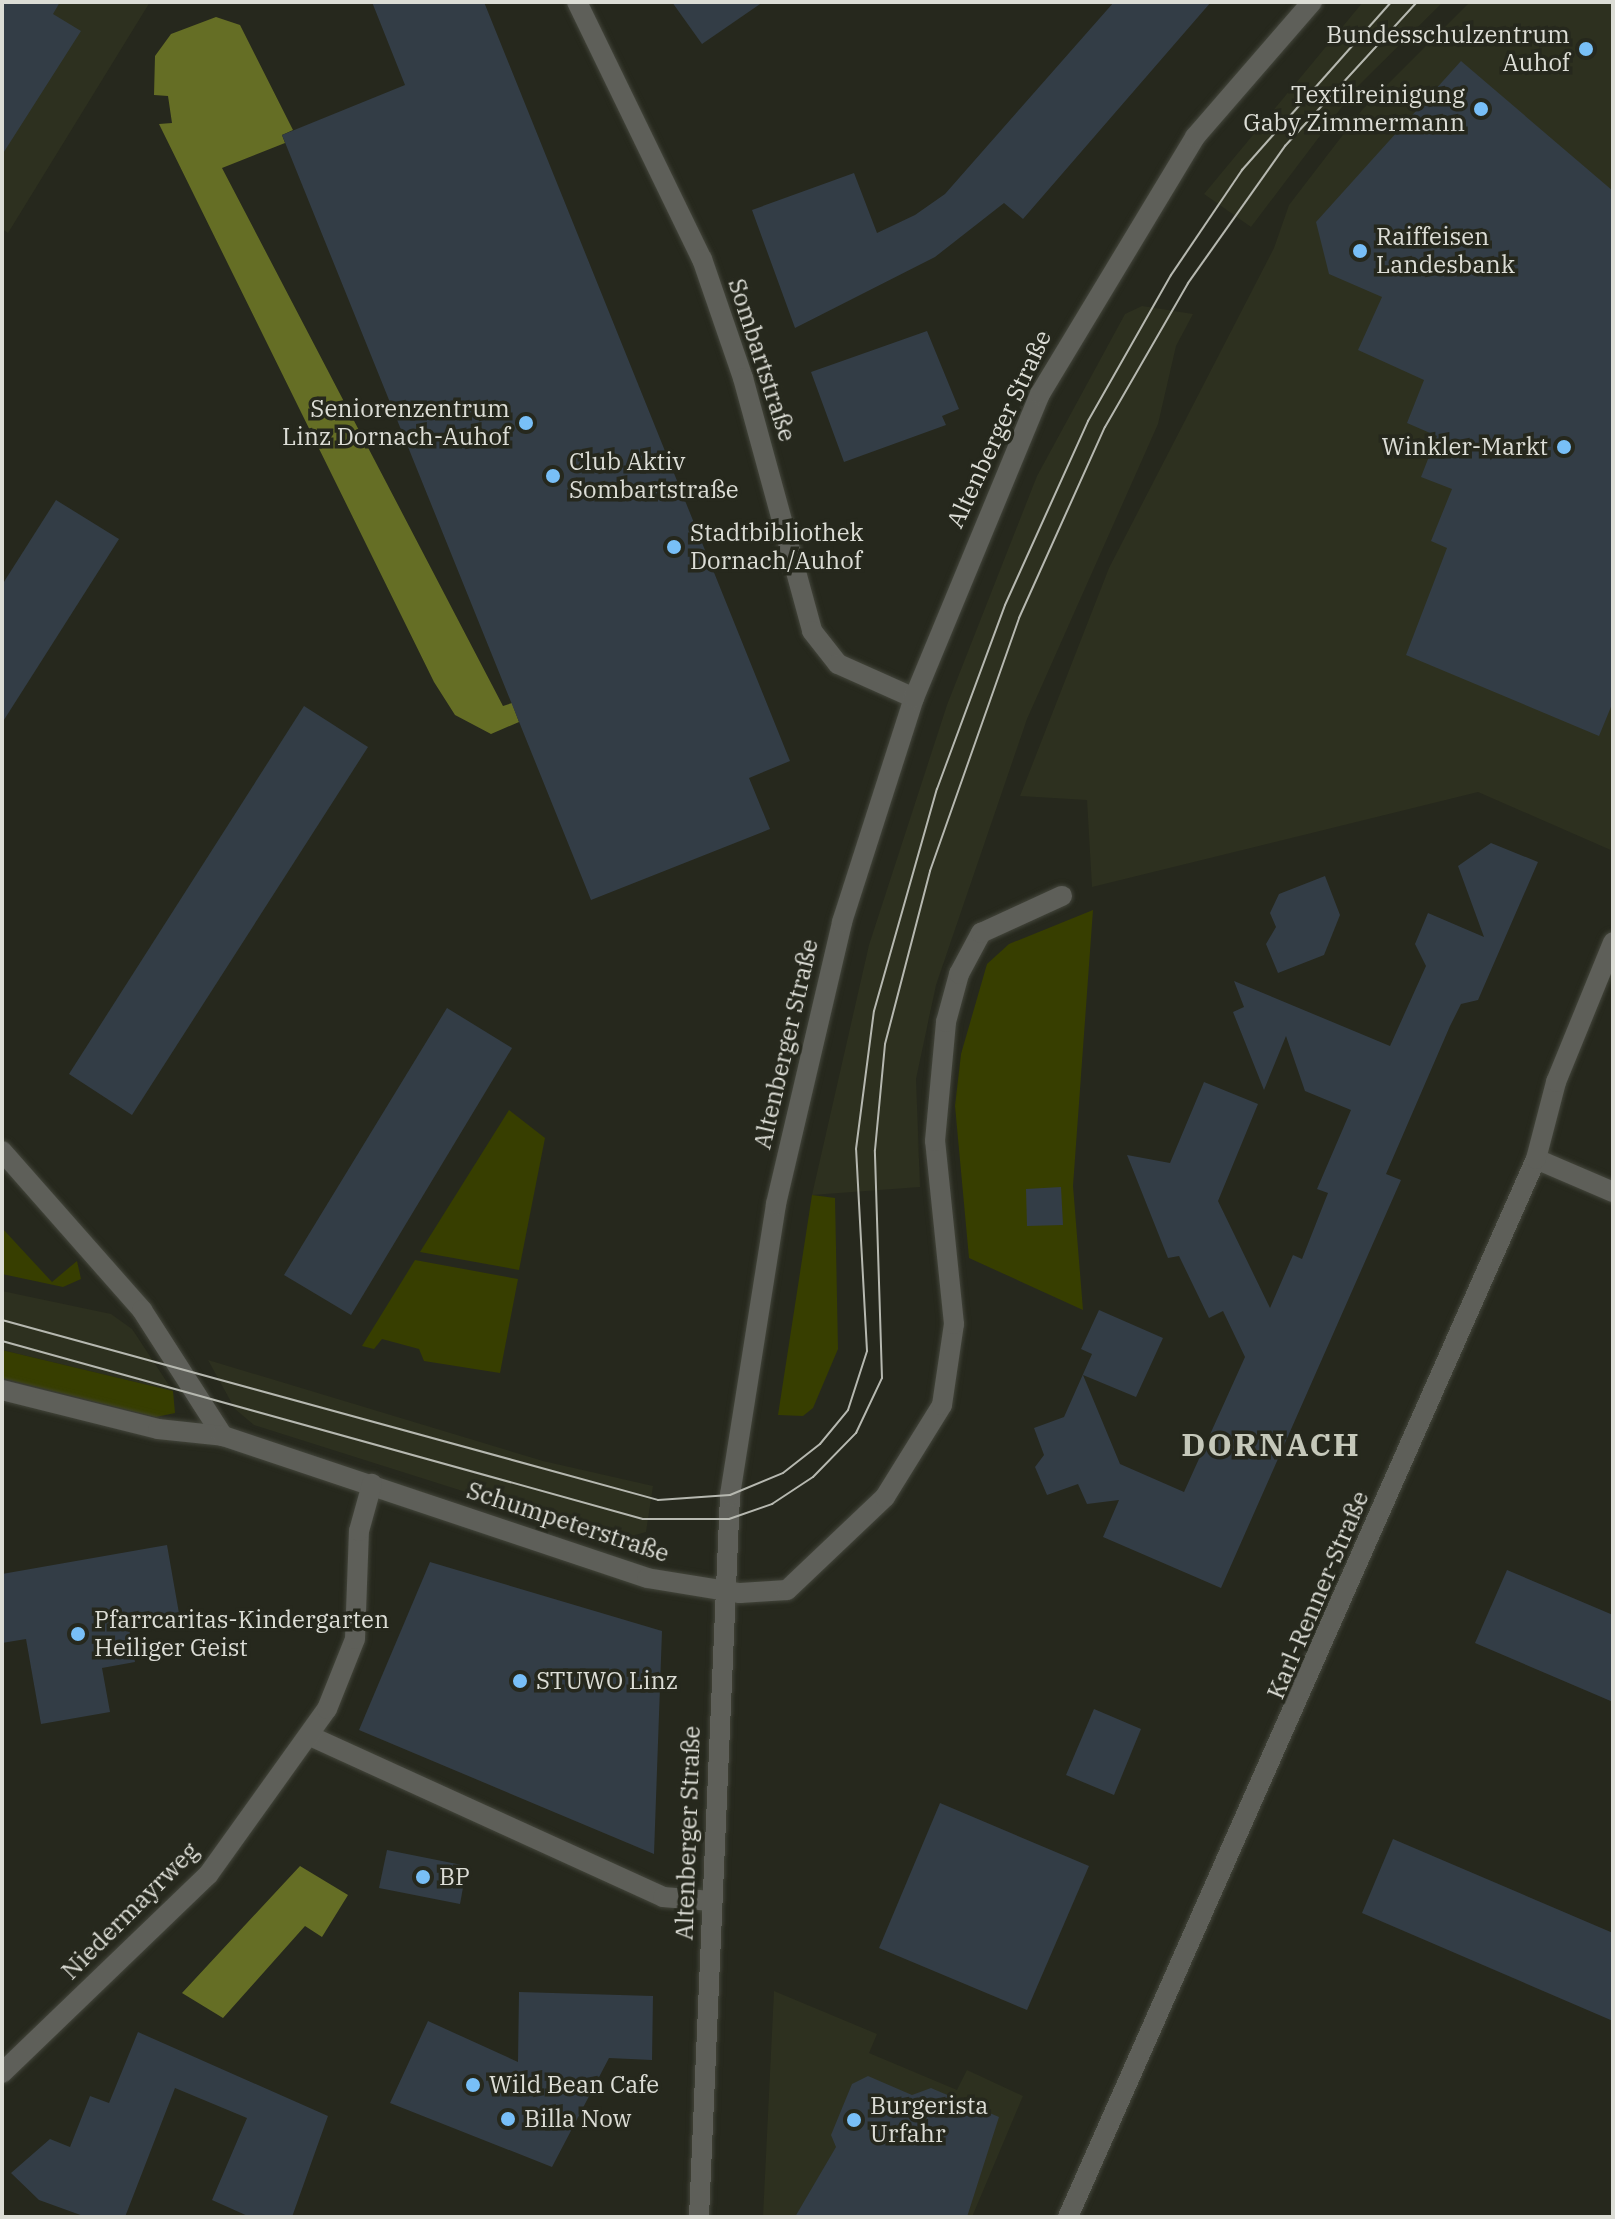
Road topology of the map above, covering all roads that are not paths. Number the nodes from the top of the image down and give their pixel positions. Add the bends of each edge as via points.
1 (577, 2) edge
2 (1312, 2) edge
3 (914, 698) junction
4 (1062, 896) dead end
5 (1613, 942) edge
6 (2, 1151) edge
7 (1536, 1159) junction
8 (1613, 1192) edge
9 (2, 1390) edge
10 (223, 1436) junction
11 (372, 1484) junction
12 (724, 1591) junction
13 (310, 1736) junction
14 (711, 1901) junction
15 (2, 2073) edge
16 (699, 2217) edge
17 (1068, 2217) edge

1 - 3 street, Sombartstraße via 702,259 743,378 812,631 838,664
2 - 3 street, Altenberger Straße via 1195,137 1072,334 994,498
3 - 12 street, Altenberger Straße via 842,922 784,1166 740,1420
4 - 12 street, Schumpeterstraße via 981,933 959,974 946,1022 935,1141 954,1324 950,1378 930,1432 885,1497 797,1585 768,1594
5 - 7 street, Karl-Renner-Straße via 1556,1082
6 - 10 street via 142,1310
7 - 8 street
7 - 17 street, Karl-Renner-Straße
9 - 10 street, Schumpeterstraße via 158,1429
10 - 11 street, Schumpeterstraße
11 - 12 street, Schumpeterstraße via 647,1578
11 - 13 street, Niedermayrweg via 359,1531 351,1654
12 - 14 street, Altenberger Straße
13 - 14 street via 663,1897
13 - 15 street, Niedermayrweg via 208,1875
14 - 16 street, Altenberger Straße

